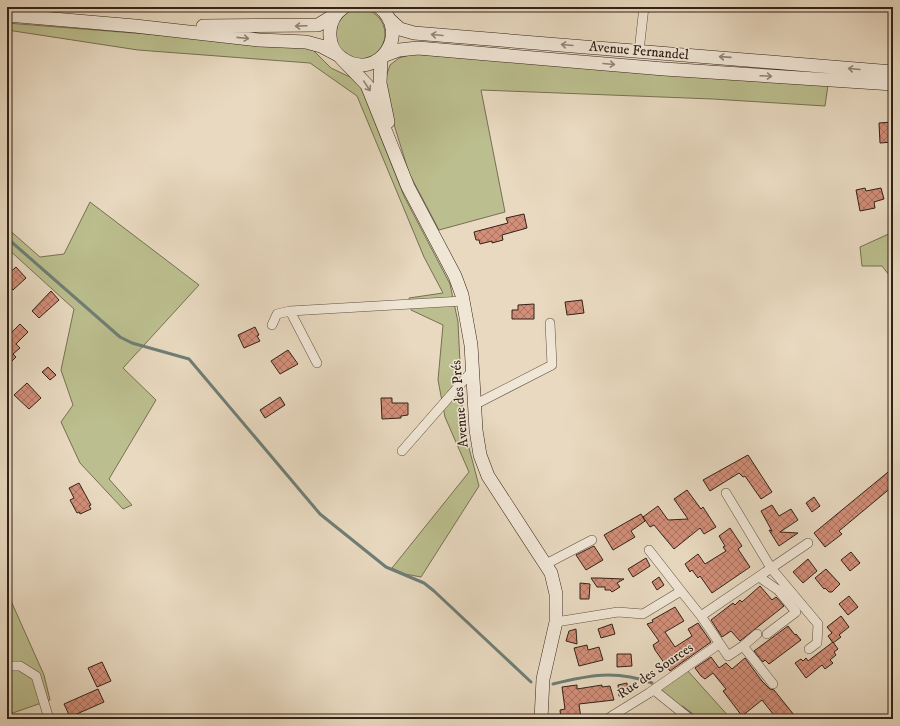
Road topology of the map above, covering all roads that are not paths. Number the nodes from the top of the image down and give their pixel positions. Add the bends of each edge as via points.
1 (379, 7) edge
2 (644, 7) edge
3 (340, 10) edge
4 (7, 15) edge
5 (390, 19) junction
6 (135, 26) junction
7 (639, 51) junction
8 (339, 56) junction
9 (382, 57) junction
10 (893, 72) edge
11 (893, 84) edge
12 (393, 153) junction
13 (463, 301) junction
14 (290, 311) junction
15 (550, 323) dead end
16 (272, 325) dead end
17 (317, 363) dead end
18 (472, 371) junction
19 (474, 405) junction
20 (402, 451) dead end
21 (726, 493) dead end
22 (592, 540) dead end
23 (808, 544) dead end
24 (649, 550) dead end
25 (546, 564) junction
26 (771, 568) junction
27 (759, 577) junction
28 (681, 591) junction
29 (701, 616) junction
30 (556, 622) junction
31 (757, 634) dead end
32 (768, 634) dead end
33 (719, 644) junction
34 (743, 646) junction
35 (809, 648) dead end
36 (7, 666) edge
37 (773, 684) dead end
38 (654, 690) junction
39 (49, 719) edge
40 (541, 719) edge
41 (607, 719) edge
42 (690, 719) edge

1 - 5 main road, Avenue Fernandel
2 - 7 street
3 -> 6 main road via 318,25
3 - 8 main road via 330,30 333,48
4 - 6 main road
7 -> 5 main road, Avenue Fernandel via 414,33 400,29
5 - 9 main road via 393,38 390,48
6 -> 8 main road via 259,40 306,42 321,46
10 -> 7 main road, Avenue Fernandel
8 - 9 main road, Avenue Fernandel via 350,63 361,65 371,64
8 -> 12 main road, Avenue des Prés via 367,85
9 -> 11 main road, Avenue Fernandel via 399,50 418,48 680,70
9 - 12 main road, Avenue des Prés via 380,83
12 - 13 main road, Avenue des Prés via 455,276
13 - 14 street
13 - 18 main road, Avenue des Prés
14 - 16 street via 277,314
14 - 17 street
15 - 19 street via 552,365
18 - 19 main road, Avenue des Prés
18 - 20 street
19 - 25 main road, Avenue des Prés via 480,455 488,476
21 - 26 street
22 - 25 street
23 - 26 street
24 - 28 street
25 - 30 main road, Avenue des Prés via 551,572 556,594
26 - 27 street
26 - 35 street via 818,624 817,642
27 - 29 street
27 - 32 street via 778,590 796,612
28 - 29 street
28 - 30 street via 643,614 618,612
29 - 33 street
30 - 40 main road, Avenue des Prés via 543,679
31 - 34 street
33 - 34 street via 728,656
33 - 38 street, Rue des Sources
34 - 37 street
36 - 39 street via 20,666 36,676
38 - 41 street, Rue des Sources
38 - 42 street

